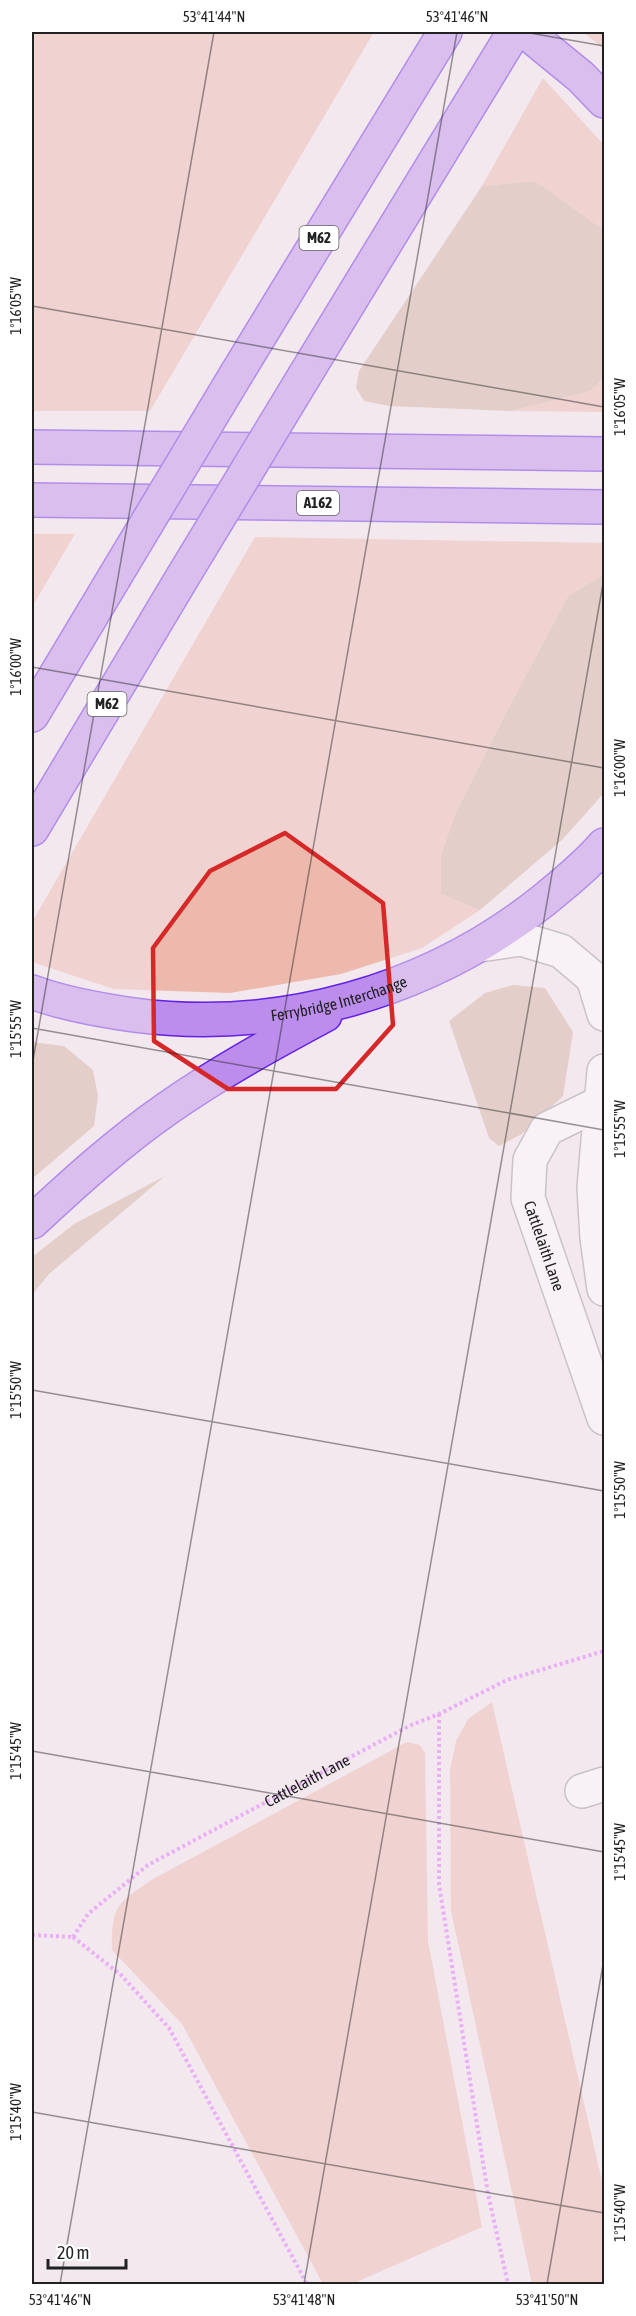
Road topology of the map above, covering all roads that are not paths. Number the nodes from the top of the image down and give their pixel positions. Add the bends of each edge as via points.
1 (446, 32) edge
2 (514, 32) edge
3 (526, 32) edge
4 (604, 101) edge
5 (32, 447) edge
6 (604, 454) edge
7 (32, 500) edge
8 (604, 507) edge
9 (32, 715) edge
10 (32, 829) edge
11 (604, 845) edge
12 (480, 945) junction
13 (32, 992) edge
14 (355, 999) junction
15 (604, 1014) edge
16 (604, 1071) edge
17 (600, 1103) junction
18 (599, 1190) edge
19 (32, 1222) edge
20 (604, 1289) edge
21 (604, 1418) edge

1 - 9 highway, M62, bridge
2 - 10 highway, M62, bridge
3 - 4 highway
5 - 6 highway
7 - 8 highway, A162
11 - 12 highway, Ferrybridge Interchange via 564,885
12 - 14 highway, Ferrybridge Interchange via 399,984
12 - 15 lane via 521,939 561,951 592,978
13 - 14 highway, Ferrybridge Interchange via 103,1011 166,1019 230,1020 293,1013
14 - 19 highway via 238,1062 167,1108 90,1167
16 - 17 lane
17 - 18 lane
17 - 21 lane, Cattlelaith Lane via 547,1129 530,1160 528,1198
18 - 20 lane via 597,1238

